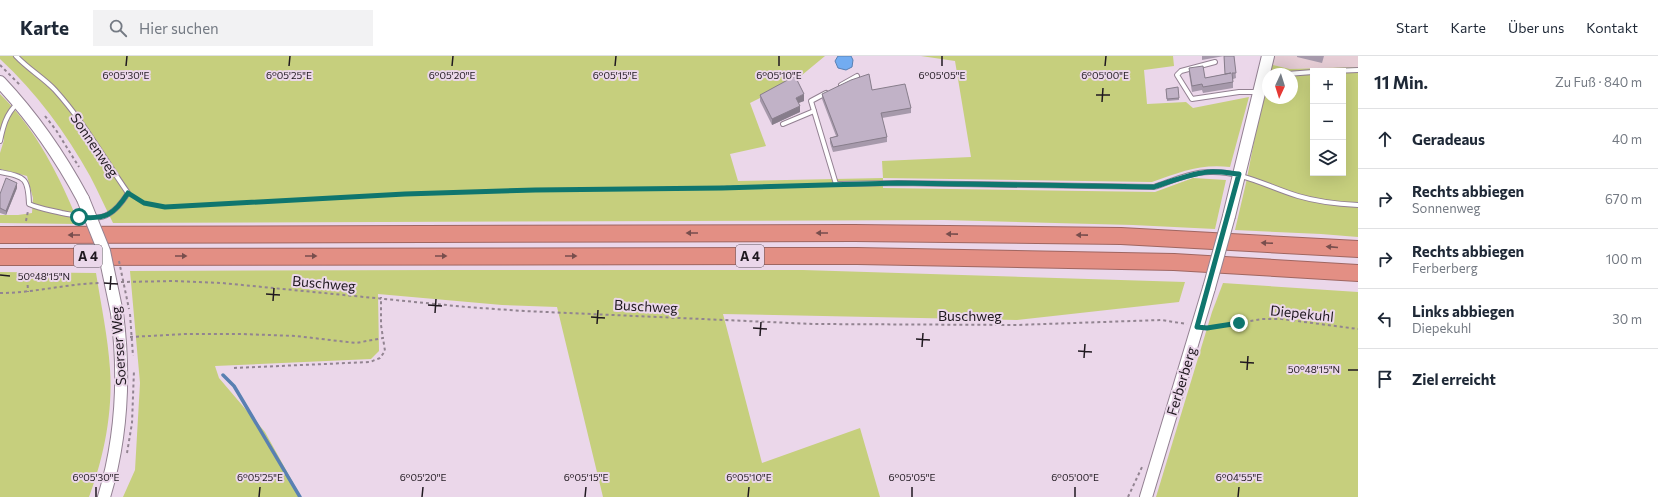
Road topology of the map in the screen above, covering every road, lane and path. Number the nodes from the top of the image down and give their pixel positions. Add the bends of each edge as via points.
1 (16, 56) edge
2 (1268, 56) edge
3 (1215, 62) dead end
4 (1267, 68) edge
5 (1346, 70) edge
6 (1358, 70) edge
7 (1310, 72) edge
8 (1298, 73) edge
9 (857, 76) edge
10 (0, 82) edge
11 (1262, 85) edge
12 (838, 87) edge
13 (831, 90) edge
14 (1259, 92) junction
15 (19, 102) junction
16 (814, 111) junction
17 (782, 124) dead end
18 (0, 141) edge
19 (0, 172) edge
20 (1239, 174) junction
21 (836, 184) junction
22 (128, 193) junction
23 (1358, 205) edge
24 (0, 235) edge
25 (1358, 249) edge
26 (0, 257) edge
27 (27, 272) dead end
28 (1358, 273) edge
29 (104, 282) dead end
30 (119, 282) dead end
31 (28, 292) junction
32 (0, 293) edge
33 (381, 297) junction
34 (1197, 327) junction
35 (1358, 330) edge
36 (133, 336) dead end
37 (383, 338) junction
38 (234, 368) dead end
39 (104, 497) edge
40 (1146, 497) edge

1 - 22 lane, Sonnenweg via 54,89 79,119
2 - 4 street, Ferberberg
3 - 14 lane via 1181,71 1176,75 1192,99 1239,92
5 - 6 lane
7 - 8 lane
9 - 12 lane
10 - 15 street, Soerser Weg
11 - 14 street, Ferberberg
13 - 16 lane via 811,101
14 - 20 street, Ferberberg
15 - 18 lane via 5,121
15 - 39 street, Soerser Weg, bridge via 56,151 83,199 104,251 117,313 122,389 114,455
16 - 17 lane
16 - 21 lane
19 - 22 lane via 23,178 28,184 29,204 40,209 79,217 100,218 110,214 120,206
20 - 21 lane via 1209,172 1154,187
20 - 23 lane via 1316,202
20 - 34 street, Ferberberg, bridge
21 - 22 path via 413,193 165,207 144,203
25 -> 24 highway, A 4 via 1121,236 885,233
26 -> 28 highway, A 4 via 857,256 1174,262
27 - 31 path
29 - 31 path
30 - 33 path, Buschweg via 222,283
31 - 32 path
33 - 34 path, Buschweg via 524,311 813,324 1016,325 1161,320
33 - 37 path
34 - 35 path, Diepekuhl via 1282,319
34 - 40 street, Ferberberg
36 - 37 path via 242,334 296,336 356,343
37 - 38 path via 385,351 380,358 370,362

